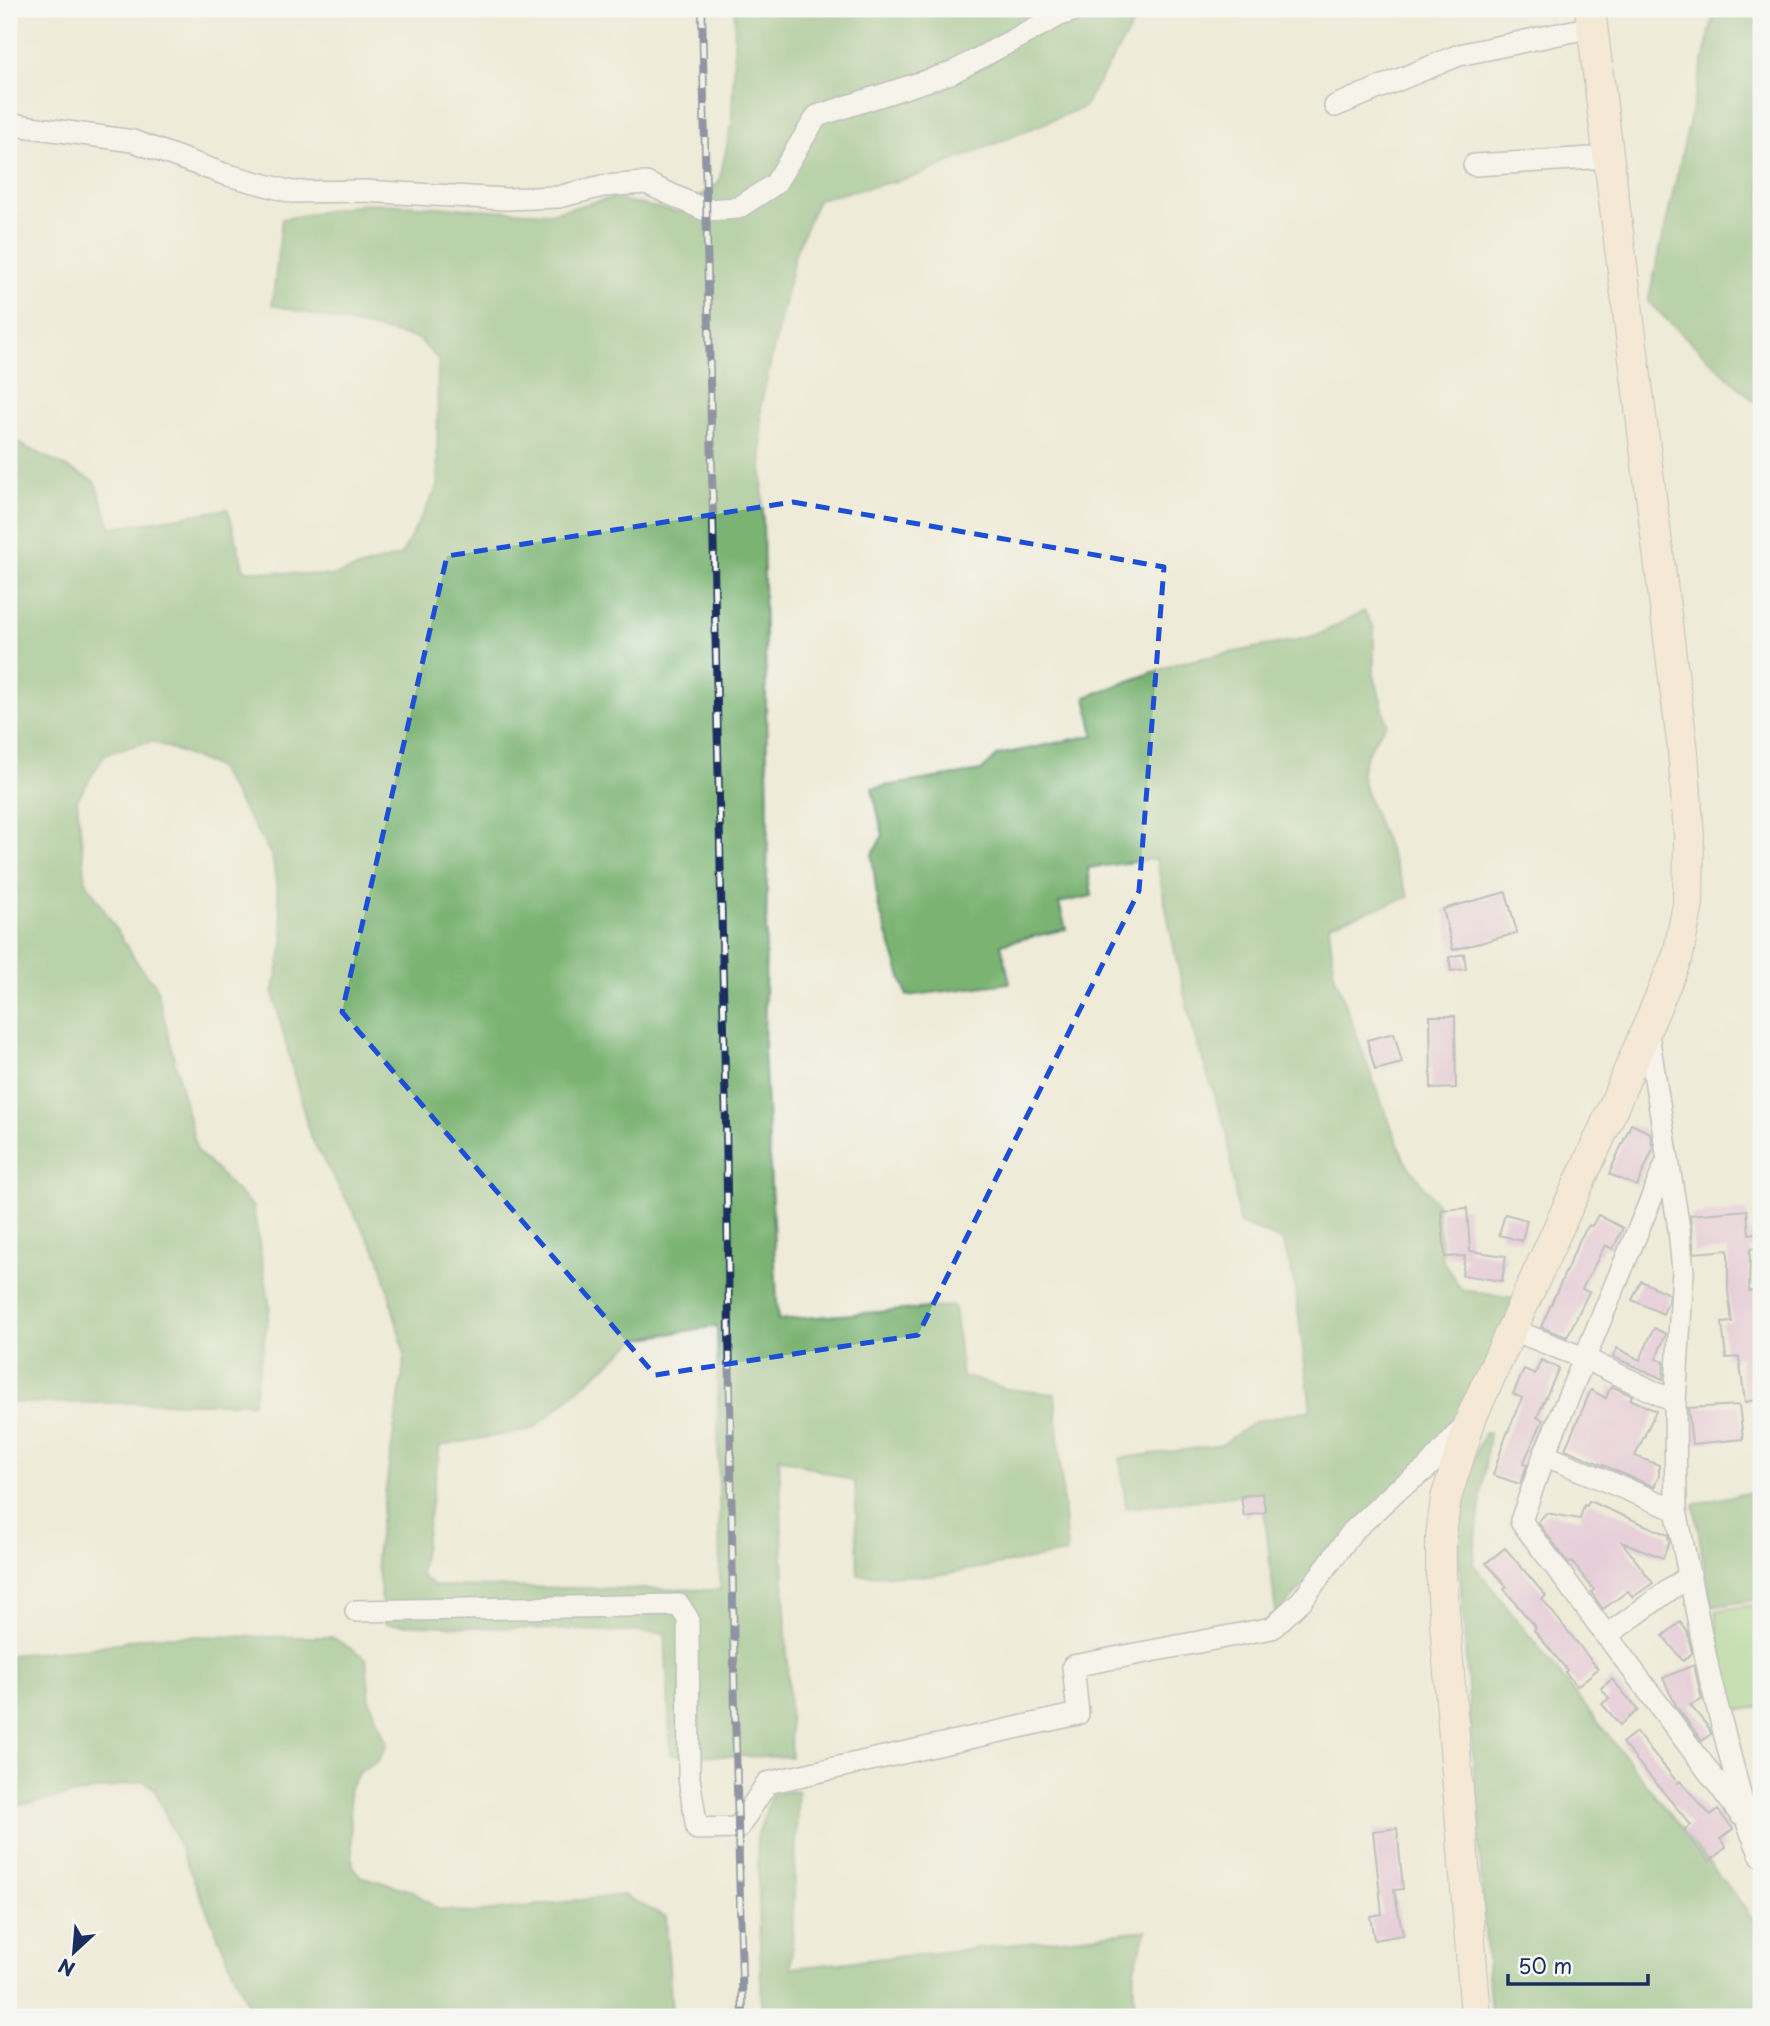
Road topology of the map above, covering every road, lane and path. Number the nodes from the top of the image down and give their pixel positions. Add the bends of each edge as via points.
1 (1078, 9) edge
2 (1591, 18) edge
3 (1335, 106) dead end
4 (9, 124) edge
5 (1609, 158) junction
6 (1474, 164) dead end
7 (1647, 1027) junction
8 (1667, 1160) junction
9 (1513, 1330) junction
10 (1584, 1358) junction
11 (1675, 1402) junction
12 (1472, 1416) junction
13 (1544, 1455) junction
14 (1676, 1510) junction
15 (1690, 1575) junction
16 (356, 1611) dead end
17 (1606, 1636) junction
18 (1748, 1825) junction
19 (1761, 1856) edge
20 (1476, 2017) edge

1 - 4 street via 951,73 817,116 775,184 738,208 705,210 646,183 603,186 558,197 506,199 292,192 224,174 133,141
2 - 3 street via 1459,55
2 - 5 street
5 - 6 street
5 - 7 street via 1683,751 1689,836 1688,904 1678,955
7 - 8 street
7 - 9 street
8 - 10 street
8 - 11 street via 1683,1272
9 - 10 street
9 - 12 street
10 - 11 street
10 - 13 street
11 - 14 street
12 - 16 street via 1426,1469 1352,1532 1302,1600 1272,1628 1073,1666 1078,1714 767,1783 738,1828 697,1829 689,1777 688,1619 679,1605
12 - 20 street via 1447,1498 1441,1572
13 - 14 street
13 - 17 street via 1521,1521
14 - 15 street
15 - 17 street
15 - 18 street via 1710,1678
17 - 18 street
18 - 19 street

